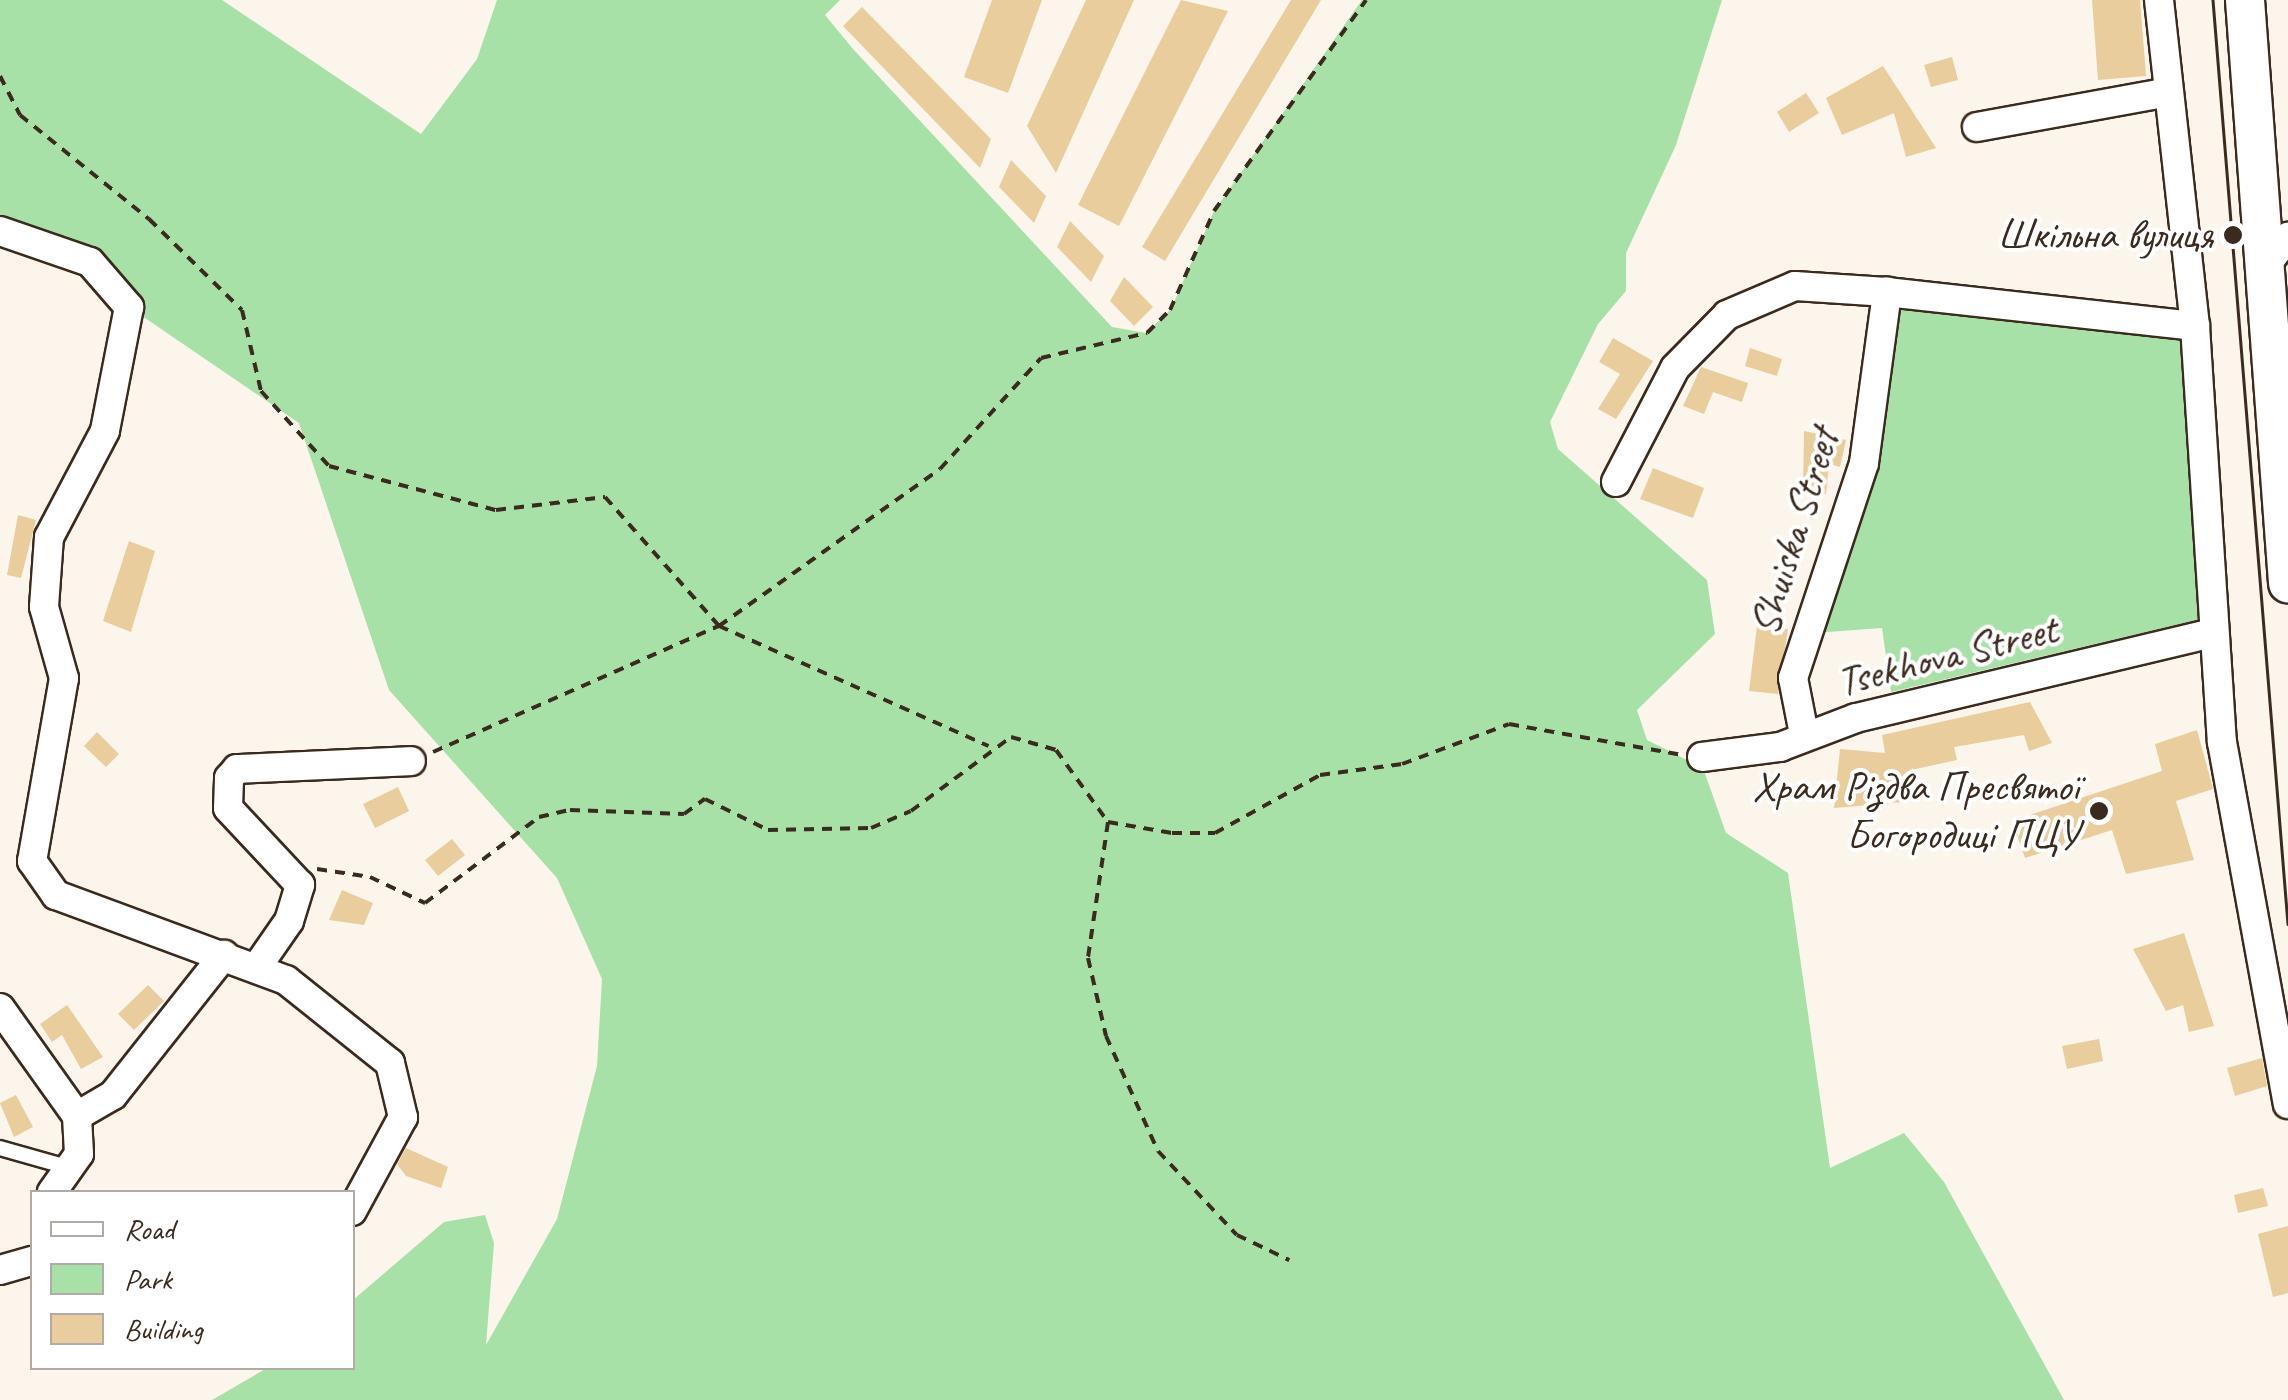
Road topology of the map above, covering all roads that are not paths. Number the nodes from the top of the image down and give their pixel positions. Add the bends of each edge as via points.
1 (2159, 0) edge
2 (2245, 0) edge
3 (2166, 93) junction
4 (1977, 127) dead end
5 (0, 231) edge
6 (2277, 251) edge
7 (1887, 292) junction
8 (2195, 326) junction
9 (1616, 482) dead end
10 (2288, 583) edge
11 (2212, 633) junction
12 (1804, 734) junction
13 (1702, 757) road end
14 (411, 761) road end
15 (224, 955) junction
16 (257, 966) junction
17 (2, 1013) edge
18 (2288, 1104) edge
19 (77, 1116) junction
20 (0, 1148) edge
21 (67, 1167) junction
22 (53, 1190) edge
23 (355, 1206) edge
24 (30, 1259) edge
25 (0, 1270) edge

1 - 3 street
2 - 6 main road
3 - 4 street
3 - 8 street
5 - 15 street via 90,262 129,307 104,430 49,537 44,608 64,678 32,860 56,895
6 - 10 main road
7 - 8 street
7 - 9 street via 1796,286 1727,315 1675,368
7 - 12 street, Shuiska Street via 1864,463 1793,678
8 - 11 street
11 - 12 street, Tsekhova Street
11 - 18 street via 2249,924
12 - 13 street, Tsekhova Street via 1780,747
14 - 16 street via 237,769 228,808 300,885 289,922
15 - 16 street
15 - 19 street via 112,1095
16 - 23 street via 368,1038 402,1090 391,1150
17 - 19 street
19 - 21 street via 79,1154
20 - 21 lane
21 - 22 street
24 - 25 street

